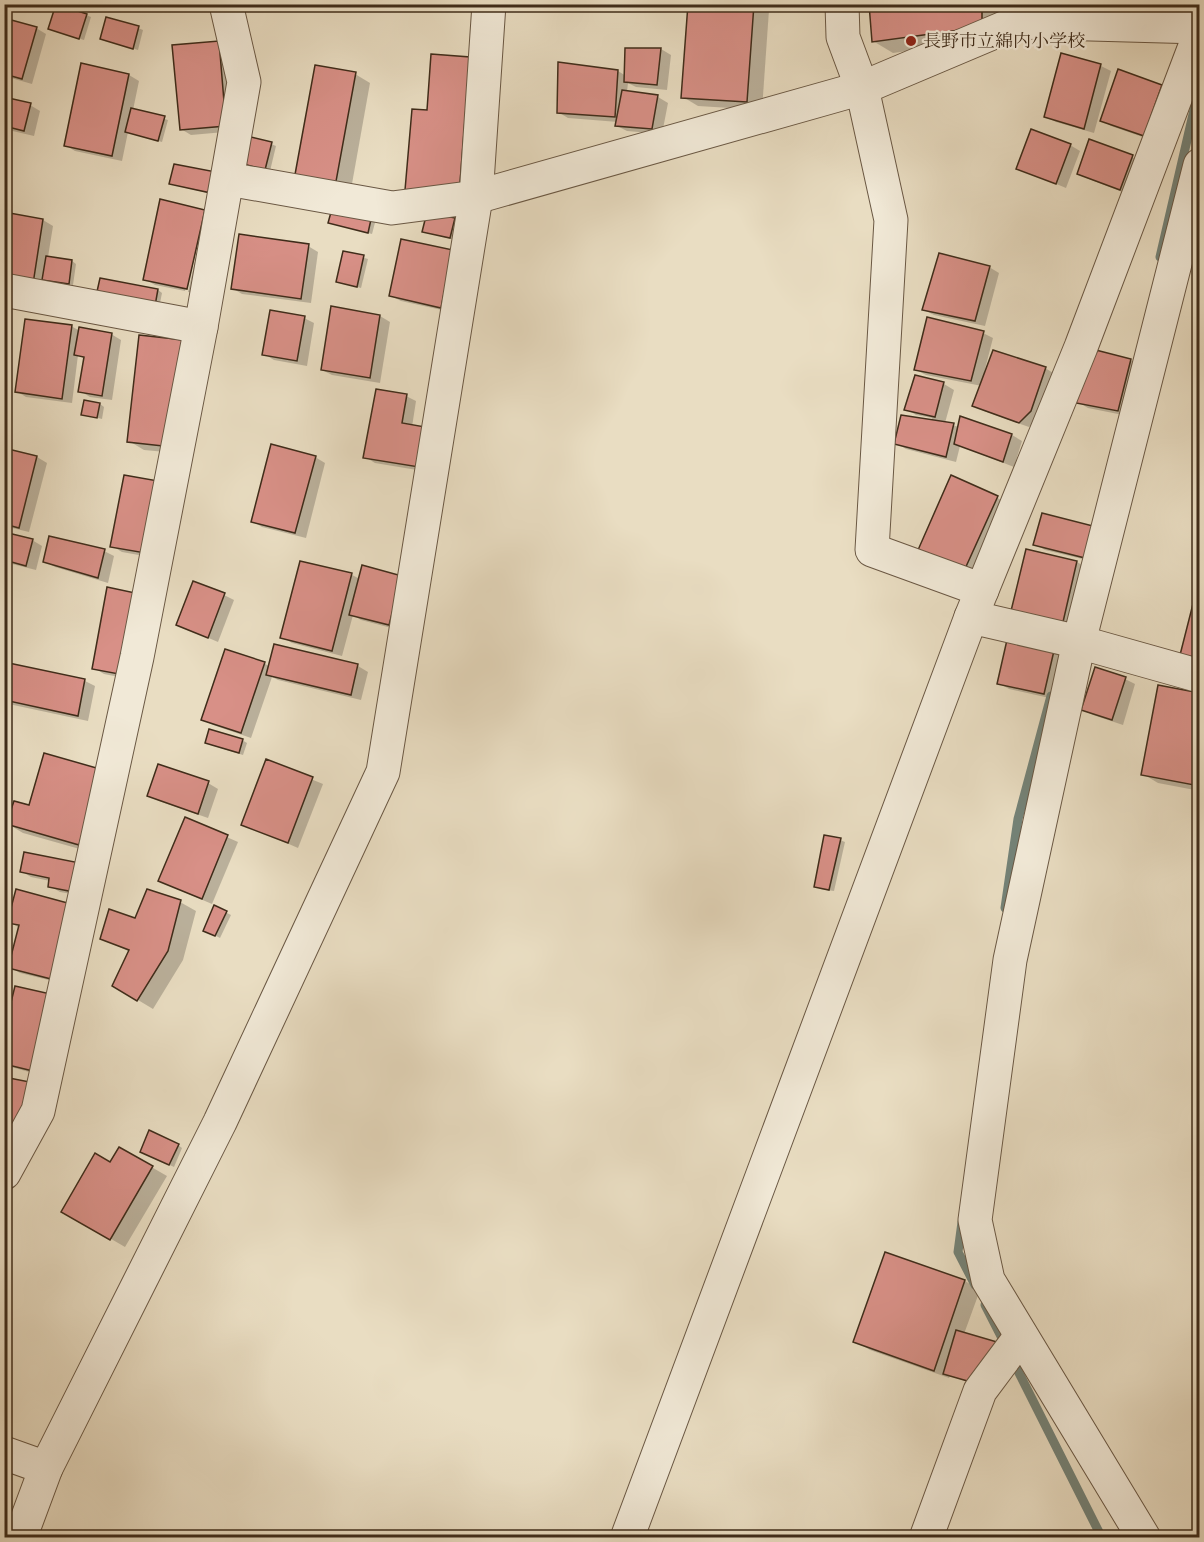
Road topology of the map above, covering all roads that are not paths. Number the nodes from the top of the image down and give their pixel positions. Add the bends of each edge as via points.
1 (226, 4) edge
2 (489, 4) edge
3 (842, 4) edge
4 (1200, 27) edge
5 (1200, 33) edge
6 (862, 88) junction
7 (1200, 165) edge
8 (228, 179) junction
9 (476, 197) junction
10 (1189, 253) edge
11 (4, 290) edge
12 (201, 327) junction
13 (977, 604) junction
14 (1079, 642) junction
15 (1200, 676) edge
16 (4, 1173) edge
17 (1021, 1336) junction
18 (4, 1453) edge
19 (46, 1468) junction
20 (20, 1538) edge
21 (627, 1538) edge
22 (926, 1538) edge
23 (1144, 1538) edge

1 - 8 street via 244,82
2 - 9 street
3 - 6 street via 843,37
4 - 6 street via 1018,22
5 - 13 street via 1081,347
6 - 9 street
6 - 13 street via 891,220 872,550
7 - 10 street
8 - 9 street via 392,208
8 - 12 street
9 - 19 street via 383,772 220,1122
10 - 14 street
11 - 12 street
12 - 16 street via 136,657 38,1111
13 - 14 street
13 - 21 street
14 - 15 street
14 - 17 street via 1010,960 975,1220 988,1280
17 - 22 street via 980,1392
17 - 23 street
18 - 19 street
19 - 20 street

